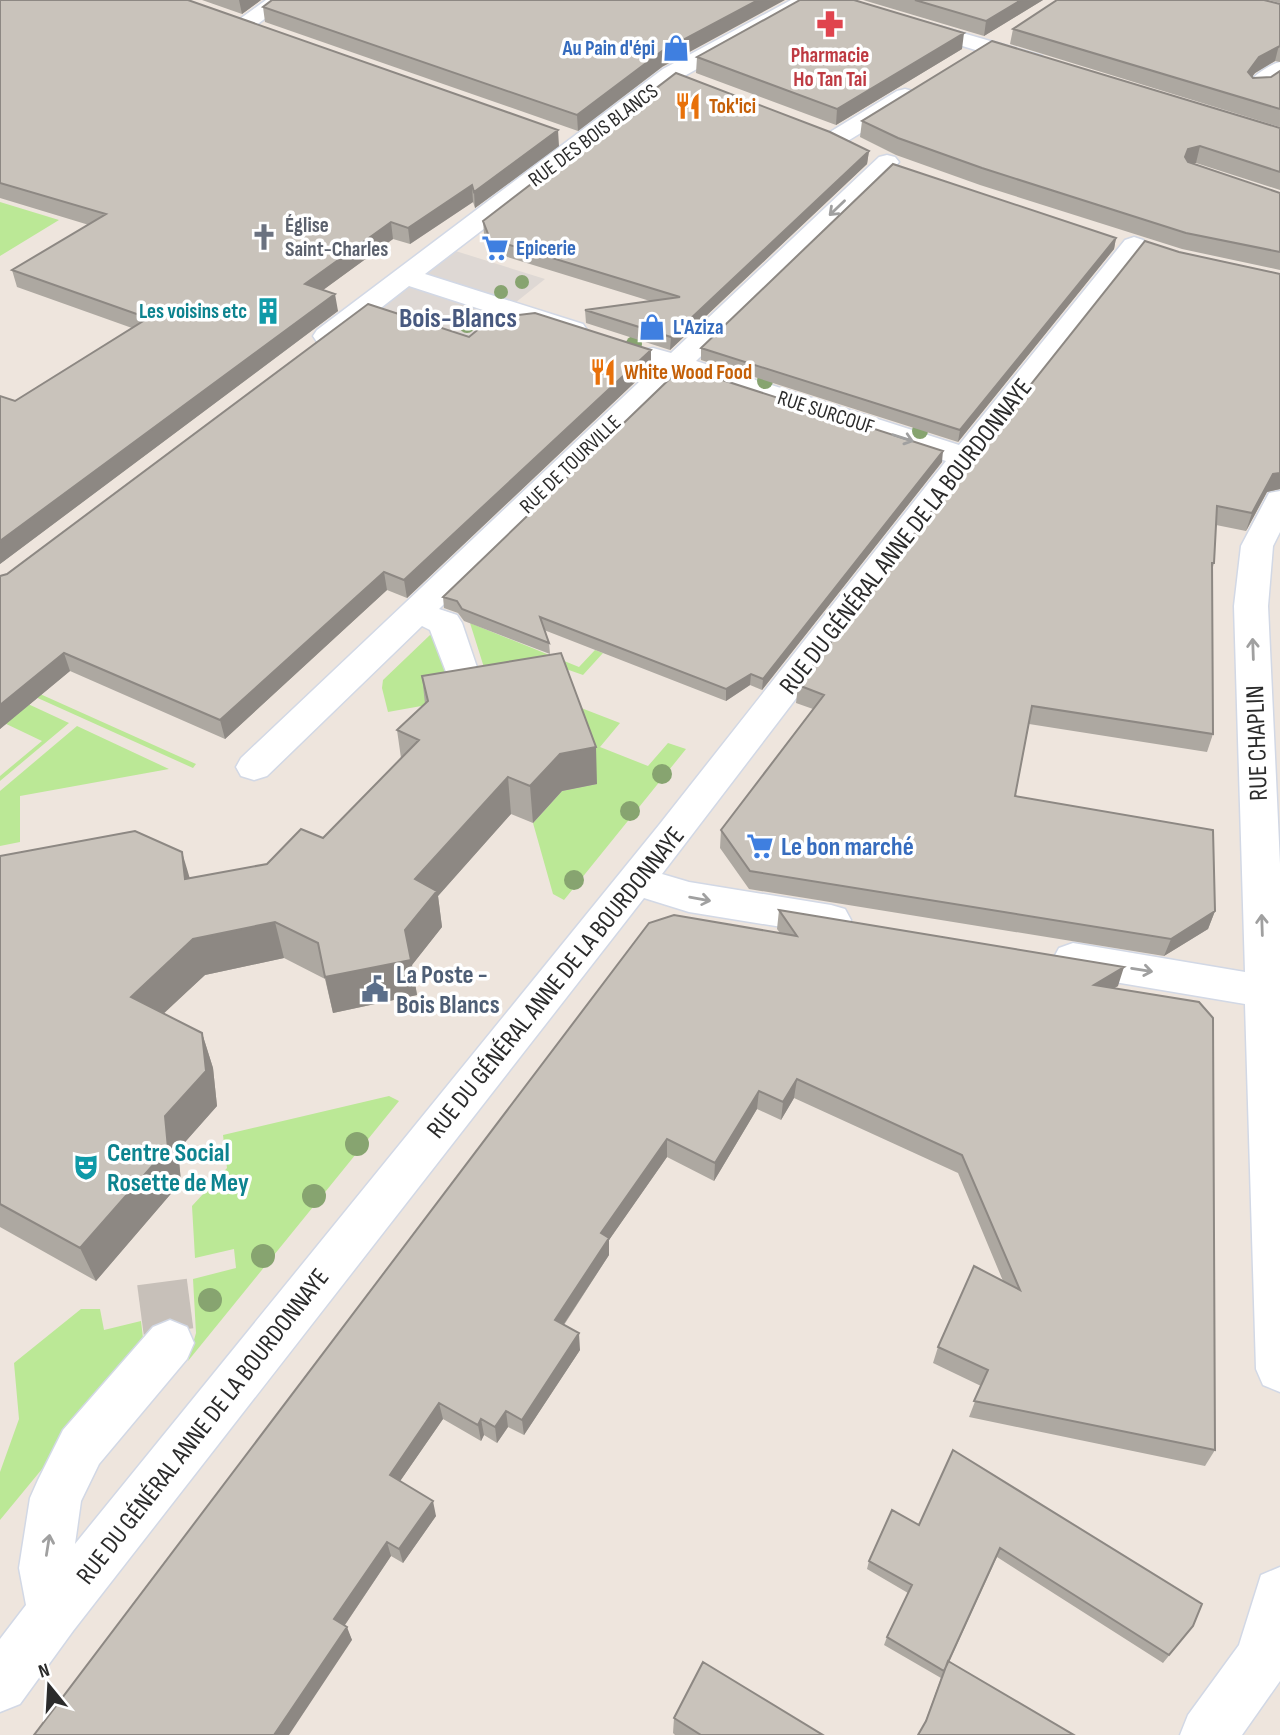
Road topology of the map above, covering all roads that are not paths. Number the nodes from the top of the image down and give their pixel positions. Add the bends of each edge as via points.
1 (280, 0) edge
2 (806, 0) edge
3 (221, 17) edge
4 (892, 18) edge
5 (244, 25) junction
6 (1011, 31) edge
7 (271, 34) edge
8 (985, 47) junction
9 (962, 61) edge
10 (1053, 67) edge
11 (1280, 69) edge
12 (671, 74) junction
13 (698, 82) edge
14 (920, 86) edge
15 (1257, 86) edge
16 (813, 127) edge
17 (872, 154) junction
18 (1134, 245) dead end
19 (408, 277) junction
20 (598, 338) edge
21 (624, 346) edge
22 (310, 349) edge
23 (675, 363) junction
24 (965, 457) junction
25 (1280, 501) edge
26 (416, 612) junction
27 (465, 682) edge
28 (254, 767) dead end
29 (634, 880) junction
30 (866, 926) edge
31 (1043, 954) edge
32 (1273, 996) edge
33 (170, 1343) dead end
34 (1280, 1369) edge
35 (1280, 1594) edge
36 (54, 1612) junction
37 (0, 1684) edge
38 (1217, 1724) edge

1 - 5 street
2 - 12 street
3 - 5 street
4 - 8 street
5 - 7 street
6 - 8 street
8 - 9 street
8 - 10 street
11 - 15 street
12 - 13 street, RUE DES BOIS BLANCS
12 - 19 street, RUE DES BOIS BLANCS via 569,139
14 - 17 street, RUE DE TOURVILLE
16 - 17 street
17 -> 23 street, RUE DE TOURVILLE
18 - 24 street, RUE DU GÉNÉRAL ANNE DE LA BOURDONNAYE
19 - 20 street
19 - 22 street, RUE DES BOIS BLANCS
21 - 23 street, RUE SURCOUF
23 -> 24 street, RUE SURCOUF
23 - 26 street, RUE DE TOURVILLE
24 - 29 street, RUE DU GÉNÉRAL ANNE DE LA BOURDONNAYE
32 -> 25 street, RUE CHAPLIN via 1252,582 1257,546
26 - 27 street via 445,623
26 - 28 street, RUE DE TOURVILLE
29 -> 30 street via 689,897
29 - 36 street, RUE DU GÉNÉRAL ANNE DE LA BOURDONNAYE
31 -> 32 street via 1206,980
32 - 34 street, RUE CHAPLIN
36 -> 33 street via 45,1568 56,1498 81,1447
35 - 38 street via 1263,1658
36 - 37 street, RUE DU GÉNÉRAL ANNE DE LA BOURDONNAYE

